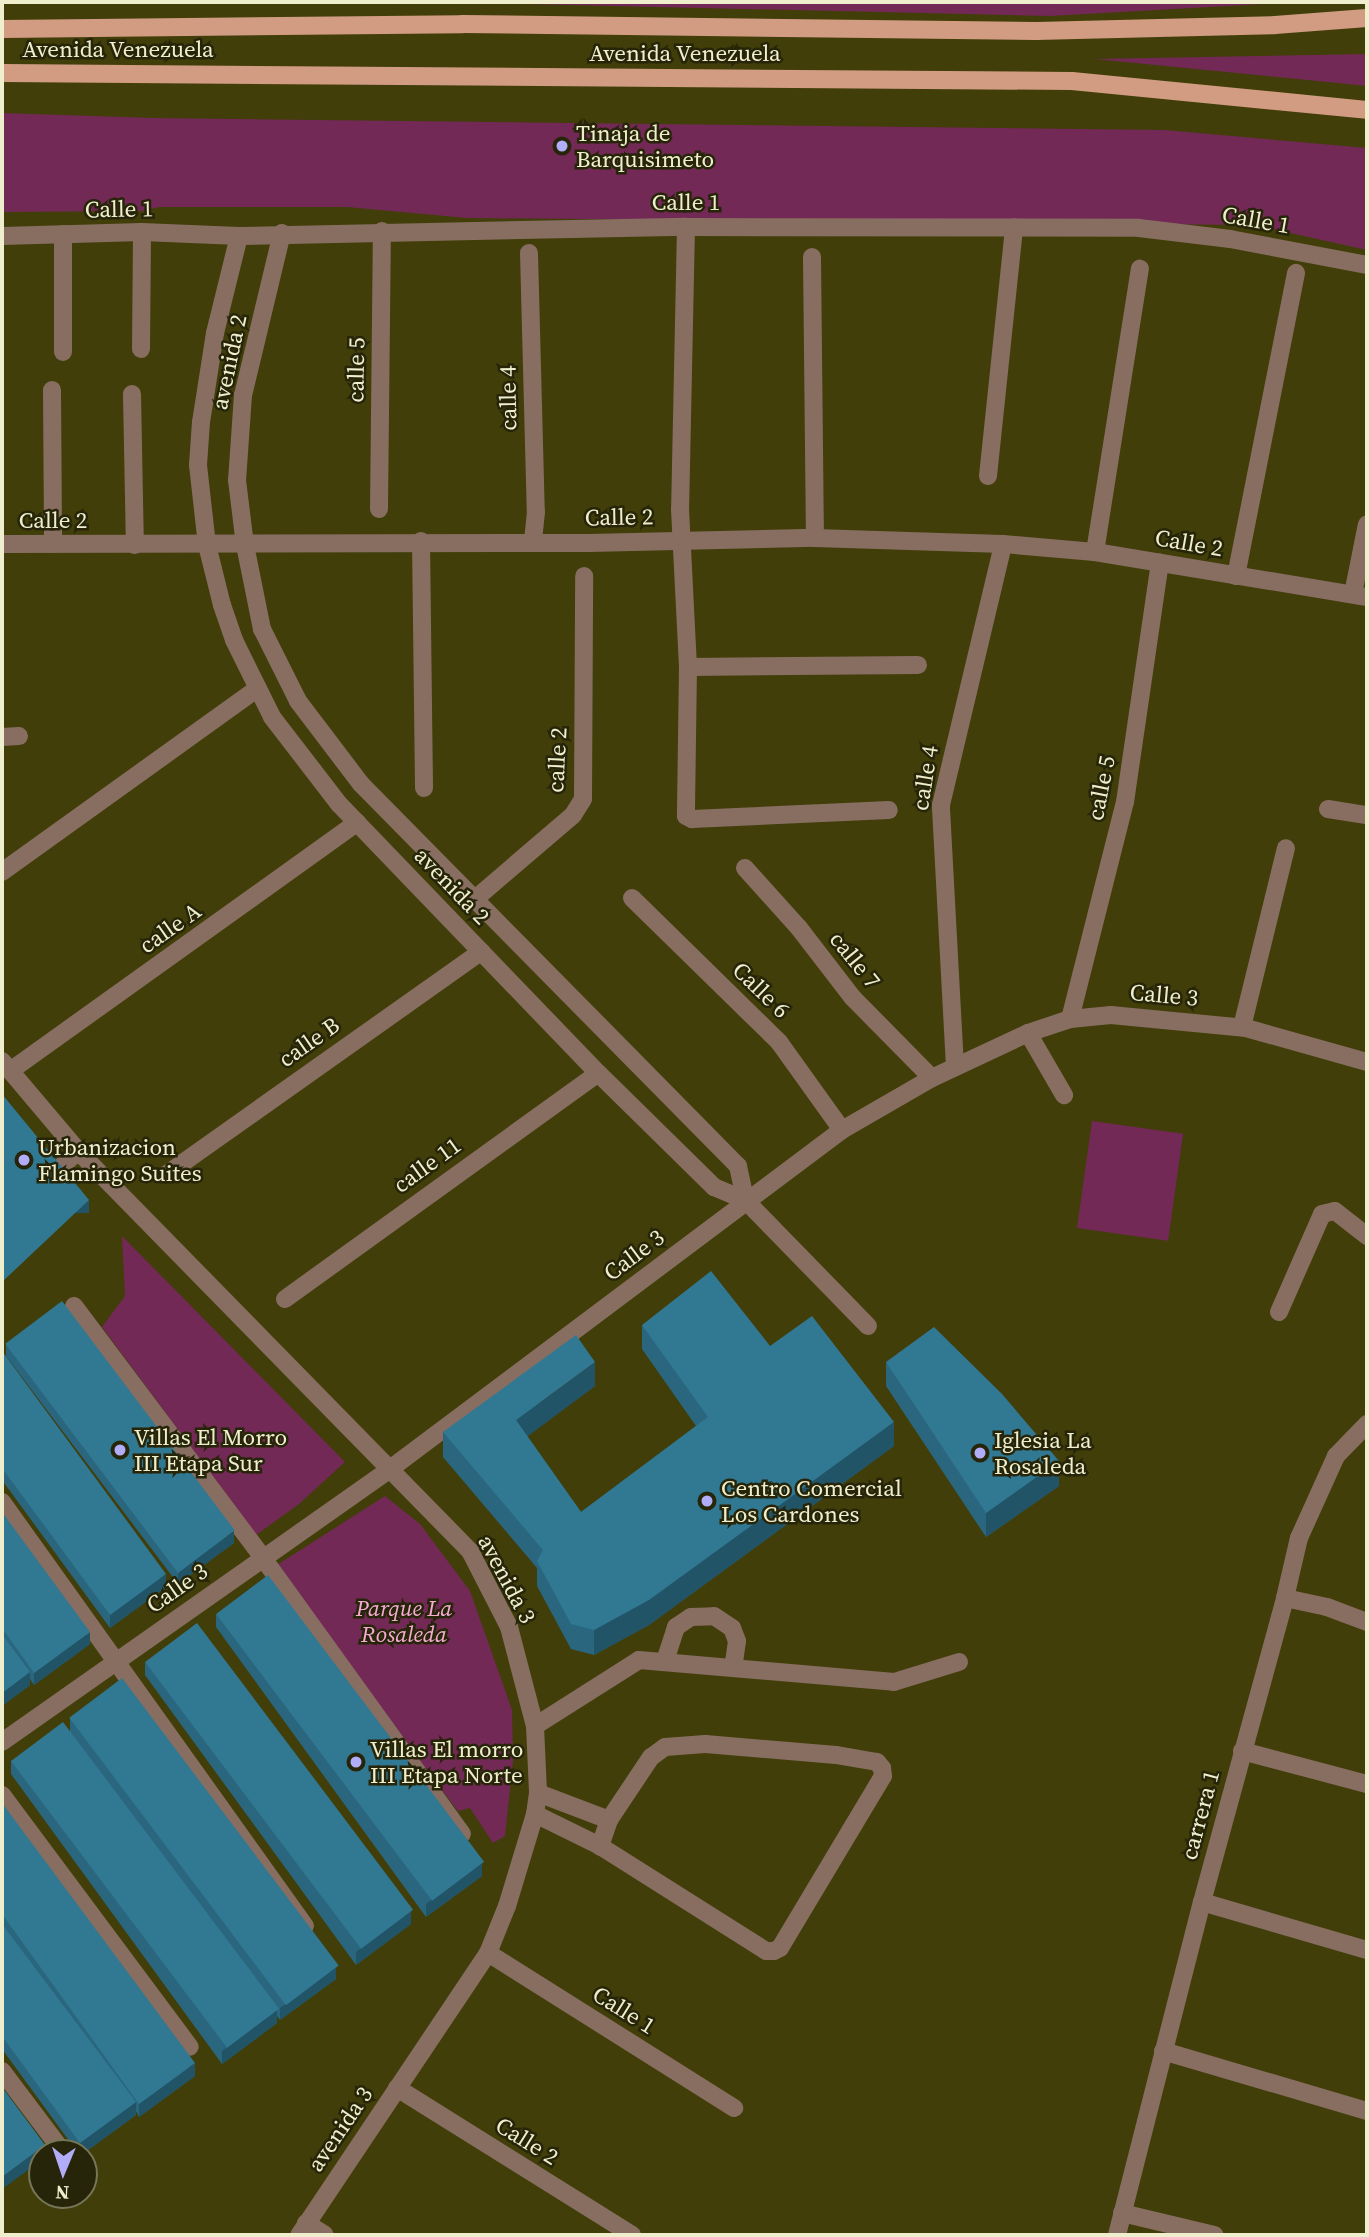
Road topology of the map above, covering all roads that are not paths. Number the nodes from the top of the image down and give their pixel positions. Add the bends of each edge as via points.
1 (1367, 18) edge
2 (2, 29) edge
3 (2, 72) edge
4 (1362, 111) edge
5 (686, 227) junction
6 (1014, 227) junction
7 (382, 231) junction
8 (142, 232) junction
9 (282, 233) junction
10 (63, 234) junction
11 (2, 236) edge
12 (239, 236) junction
13 (529, 253) dead end
14 (812, 257) dead end
15 (1367, 265) edge
16 (1140, 269) dead end
17 (1296, 273) dead end
18 (141, 349) dead end
19 (63, 352) dead end
20 (52, 390) dead end
21 (132, 394) dead end
22 (988, 476) dead end
23 (379, 509) dead end
24 (1367, 524) edge
25 (815, 538) junction
26 (681, 540) junction
27 (421, 541) junction
28 (533, 542) junction
29 (2, 544) edge
30 (53, 544) junction
31 (1003, 544) junction
32 (135, 545) junction
33 (207, 545) junction
34 (246, 545) junction
35 (1095, 552) junction
36 (1160, 563) junction
37 (584, 576) dead end
38 (1236, 576) junction
39 (1360, 595) edge
40 (918, 665) dead end
41 (688, 667) junction
42 (258, 688) junction
43 (424, 788) dead end
44 (1328, 809) dead end
45 (889, 810) dead end
46 (1367, 815) edge
47 (357, 823) junction
48 (1286, 848) dead end
49 (745, 868) dead end
50 (2, 872) edge
51 (632, 898) dead end
52 (475, 899) junction
53 (481, 952) junction
54 (1070, 1019) junction
55 (1242, 1027) junction
56 (1028, 1033) junction
57 (1367, 1062) edge
58 (6, 1066) edge
59 (955, 1068) junction
60 (598, 1073) junction
61 (932, 1078) junction
62 (1064, 1095) dead end
63 (842, 1130) junction
64 (78, 1151) junction
65 (167, 1174) dead end
66 (31, 1196) edge
67 (745, 1200) junction
68 (1367, 1236) edge
69 (285, 1298) dead end
70 (74, 1306) dead end
71 (1279, 1312) dead end
72 (867, 1326) dead end
73 (1367, 1424) edge
74 (390, 1469) junction
75 (2, 1502) edge
76 (263, 1558) junction
77 (1285, 1598) junction
78 (1367, 1622) edge
79 (117, 1660) junction
80 (665, 1661) junction
81 (959, 1662) dead end
82 (733, 1668) junction
83 (535, 1726) junction
84 (2, 1742) edge
85 (1242, 1751) junction
86 (1367, 1784) edge
87 (538, 1793) junction
88 (2, 1795) edge
89 (535, 1814) junction
90 (609, 1820) junction
91 (462, 1834) edge
92 (600, 1846) junction
93 (1202, 1902) junction
94 (319, 1946) edge
95 (1367, 1950) edge
96 (488, 1953) junction
97 (190, 2047) dead end
98 (1163, 2050) junction
99 (2, 2071) edge
100 (397, 2088) junction
101 (734, 2108) dead end
102 (1367, 2111) edge
103 (53, 2139) edge
104 (1122, 2213) junction
105 (302, 2229) edge
106 (325, 2235) edge
107 (632, 2235) edge
108 (1117, 2235) edge
109 (1213, 2235) edge

1 - 2 main road, Avenida Venezuela via 1037,32 461,24
3 - 4 main road, Avenida Venezuela via 1072,81
5 - 6 street, Calle 1
5 - 7 street, Calle 1
5 - 26 street, calle 2
6 - 15 street, Calle 1 via 1152,230 1230,239
6 - 22 street
7 - 9 street, Calle 1
7 - 23 street, calle 5
8 - 10 street, Calle 1
8 - 12 street, Calle 1
8 - 18 street
9 - 12 street, Calle 1
9 - 34 street, avenida 2 via 243,395 237,480
10 - 11 street, Calle 1
10 - 19 street
12 - 33 street, avenida 2 via 215,333 201,422 198,465
13 - 28 street, calle 4
14 - 25 street
16 - 35 street
17 - 38 street, Calle 2
20 - 30 street
21 - 32 street
24 - 39 street
25 - 26 street, Calle 2
25 - 31 street, Calle 2
26 - 28 street, Calle 2
26 - 41 street, calle 2
27 - 28 street, Calle 2
27 - 34 street, Calle 2
27 - 43 street
29 - 30 street, Calle 2
30 - 32 street, Calle 2
31 - 35 street, Calle 2
31 - 59 street, calle 4 via 941,805
32 - 33 street, Calle 2
33 - 34 street, Calle 2
33 - 42 street, avenida 2 via 234,640
34 - 52 street, avenida 2 via 262,629 298,701 361,784
35 - 36 street, Calle 2
36 - 38 street, Calle 2
36 - 54 street, calle 5 via 1125,802
37 - 52 street, calle 2 via 583,799 573,815
38 - 39 street, Calle 2
40 - 41 street
41 - 45 street, calle 2 via 686,816
42 - 47 street, avenida 2 via 285,735
42 - 50 street
44 - 46 street
47 - 53 street, avenida 2
47 - 58 street, calle A
48 - 55 street
49 - 61 street, calle 7 via 853,999
51 - 63 street, Calle 6 via 779,1042
52 - 67 street, avenida 2 via 738,1166
53 - 60 street, avenida 2
53 - 65 street, calle B
54 - 55 street, Calle 3 via 1111,1015
54 - 56 street, Calle 3
55 - 57 street, Calle 3
56 - 59 street, Calle 3
56 - 62 street
58 - 64 street, avenida 3
59 - 61 street, Calle 3
60 - 67 street, avenida 2 via 714,1187
60 - 69 street, calle 11
61 - 63 street, Calle 3
63 - 67 street, Calle 3
64 - 66 street
64 - 74 street, avenida 3
67 - 72 street
67 - 74 street, Calle 3
68 - 71 street via 1335,1211 1322,1214
70 - 76 street
73 - 77 street, carrera 1 via 1336,1456 1298,1538
74 - 76 street, Calle 3
74 - 83 street, avenida 3 via 470,1551 509,1627
75 - 79 street
76 - 79 street, Calle 3
76 - 91 street
77 - 78 street
77 - 85 street, carrera 1
79 - 84 street, Calle 3
79 - 94 street
80 - 82 street
80 - 82 street via 676,1627 691,1617 714,1616 732,1628 737,1641
80 - 83 street via 632,1662
81 - 82 street via 894,1682
83 - 87 street, avenida 3
85 - 86 street
85 - 93 street, carrera 1
87 - 89 street, avenida 3
87 - 90 street
88 - 97 street
89 - 92 street
89 - 96 street, avenida 3
90 - 92 street
90 - 92 street via 650,1757 665,1747 705,1744 836,1755 877,1762 882,1768 883,1776 780,1948 774,1951 766,1951
93 - 95 street
93 - 98 street, carrera 1
96 - 100 street, avenida 3
96 - 101 street, Calle 1
98 - 102 street
98 - 104 street, carrera 1
99 - 103 street
100 - 105 street, avenida 3
100 - 107 street, Calle 2
104 - 108 street, carrera 1
104 - 109 street
105 - 106 street

